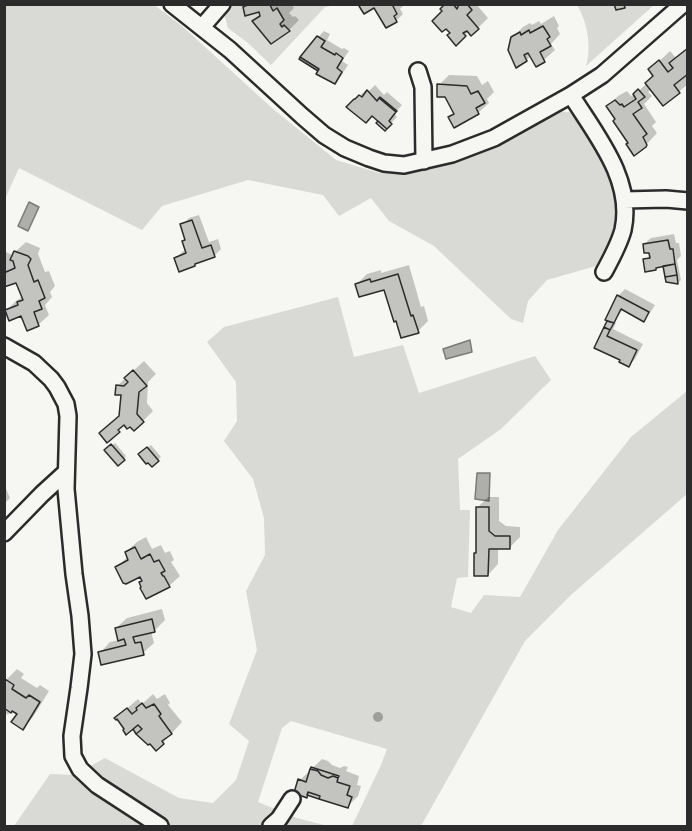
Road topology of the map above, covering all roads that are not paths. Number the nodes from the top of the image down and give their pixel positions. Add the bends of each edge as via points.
1 (172, 4) edge
2 (222, 4) edge
3 (683, 4) edge
4 (202, 27) junction
5 (418, 70) dead end
6 (571, 95) junction
7 (424, 161) junction
8 (624, 200) junction
9 (687, 201) edge
10 (604, 272) dead end
11 (4, 346) edge
12 (65, 473) junction
13 (4, 533) edge
14 (292, 799) dead end
15 (160, 826) edge
16 (271, 826) edge

1 - 4 street
2 - 4 street
3 - 6 street via 602,75
4 - 7 street via 334,142 384,163
5 - 7 street via 423,87
6 - 7 street via 494,138
6 - 8 street via 608,154
8 - 9 street
8 - 10 street via 622,230
11 - 12 street via 34,363 63,397 68,416
12 - 13 street
12 - 15 street via 83,654 73,756 97,785
14 - 16 street

